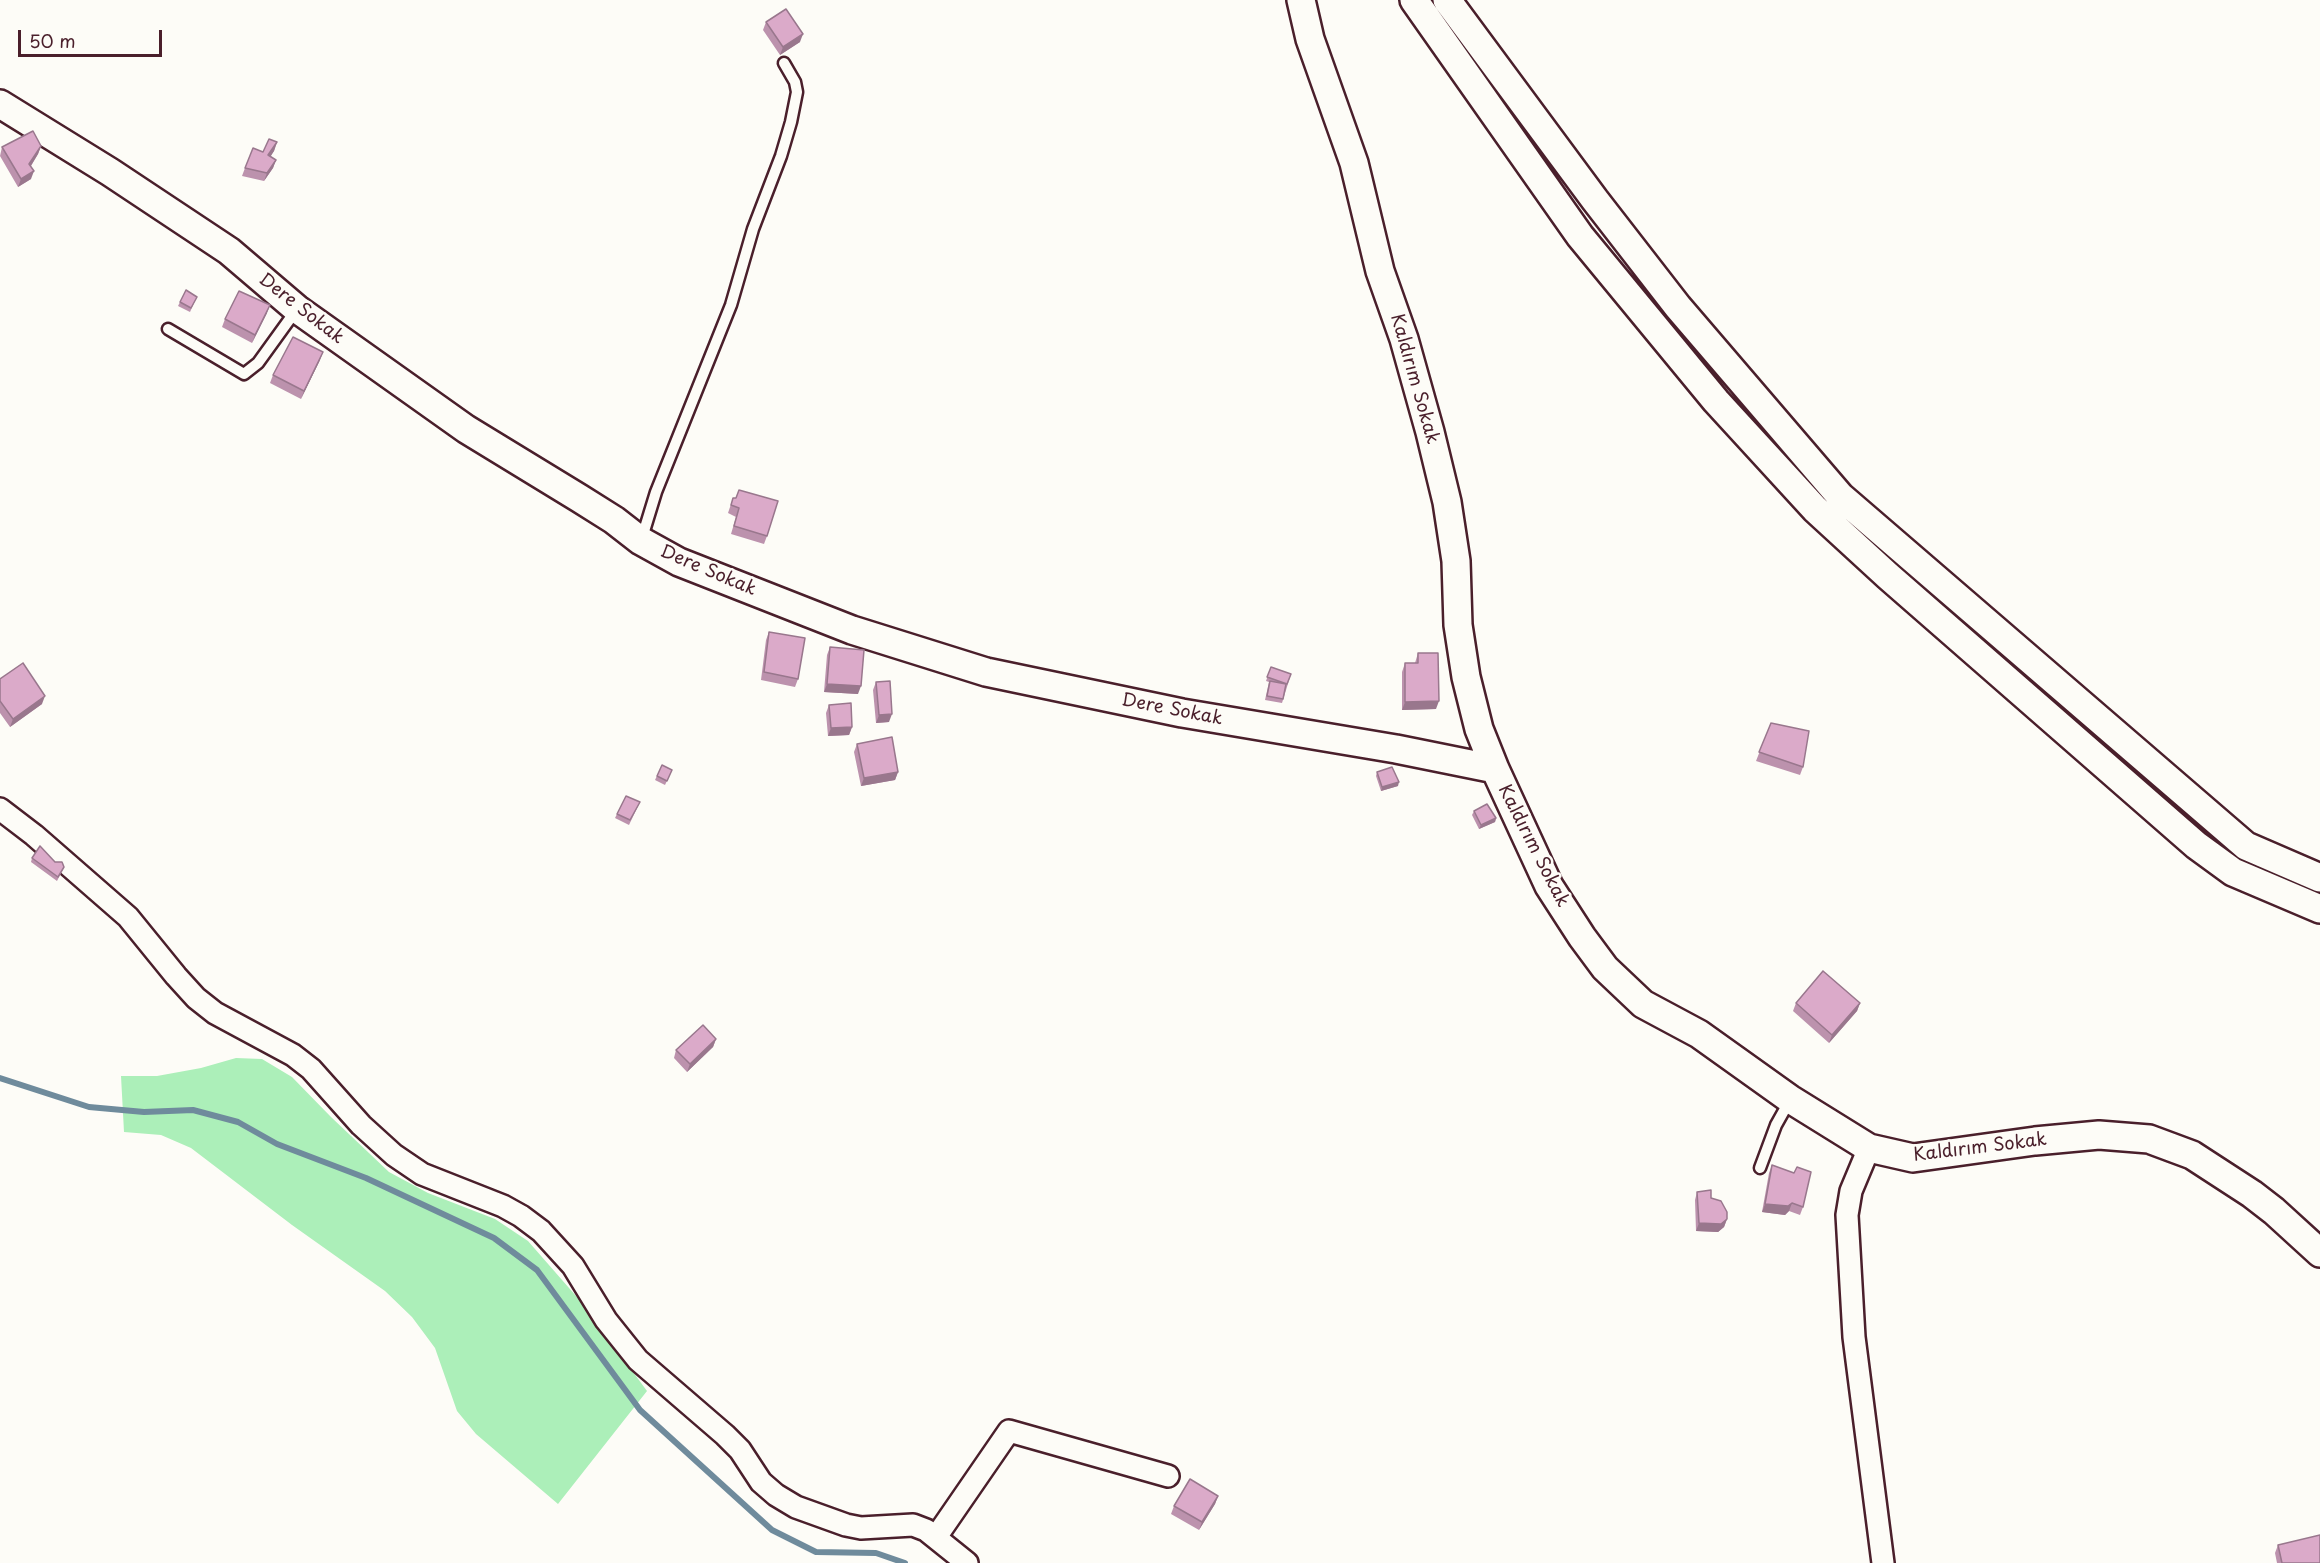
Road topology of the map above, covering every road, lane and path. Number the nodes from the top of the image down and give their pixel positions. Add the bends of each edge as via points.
1 (1301, 0) edge
2 (1414, 0) edge
3 (1447, 0) edge
4 (784, 63) dead end
5 (0, 104) edge
6 (297, 309) junction
7 (168, 329) dead end
8 (641, 541) junction
9 (1495, 769) junction
10 (0, 809) edge
11 (2320, 878) edge
12 (2320, 909) edge
13 (1790, 1099) junction
14 (1869, 1148) junction
15 (1760, 1168) dead end
16 (2320, 1253) edge
17 (1168, 1476) dead end
18 (936, 1537) junction
19 (967, 1563) edge
20 (1883, 1563) edge

1 - 9 street, Kaldırım Sokak via 1310,39 1354,163 1380,271 1430,432 1456,561 1458,625 1466,677 1479,729
2 - 12 street via 1580,236 1716,401 1815,509 2196,845 2233,872
3 - 11 street via 1678,307 1840,496 2246,846
4 - 8 lane via 797,92 788,134 753,229 731,305 656,492
5 - 6 street, Dere Sokak via 229,251
6 - 7 lane via 258,363 244,374
6 - 8 street, Dere Sokak via 466,429 614,520
8 - 9 street, Dere Sokak via 679,562 852,630 986,672 1182,713
9 - 13 street, Kaldırım Sokak via 1550,886 1605,968 1643,1004 1699,1034
10 - 18 street via 128,917 196,998 214,1013 293,1055 394,1155 430,1178 503,1206 541,1231 573,1266 606,1320 638,1360 726,1435 761,1482 776,1495 796,1507 846,1525 913,1525
13 - 14 street, Kaldırım Sokak
13 - 15 lane
14 - 16 street, Kaldırım Sokak via 1912,1158 2099,1135 2149,1139 2192,1155 2252,1194
14 - 20 street via 1851,1191 1847,1235 1854,1337
17 - 18 street via 1009,1431
18 - 19 street

